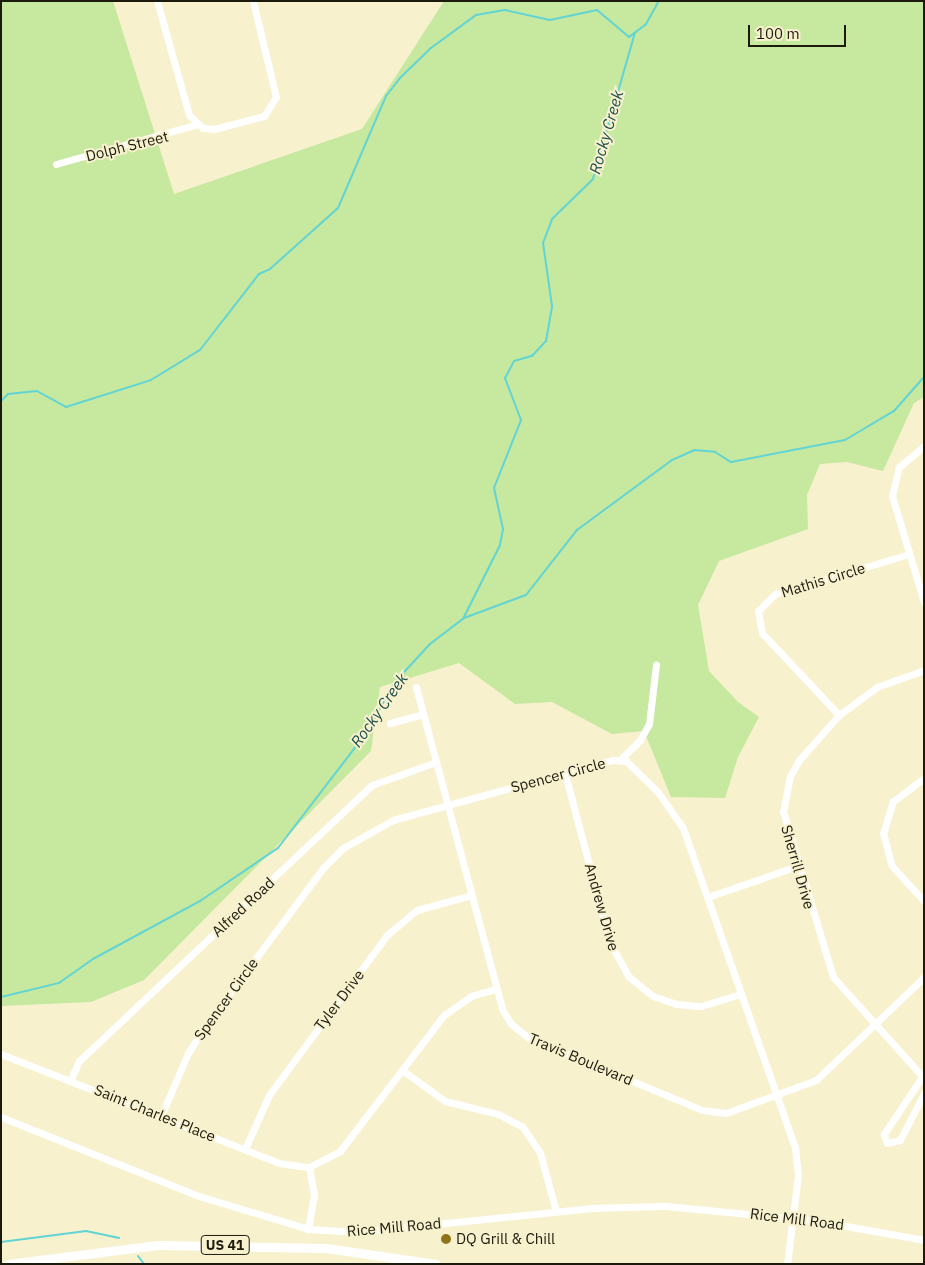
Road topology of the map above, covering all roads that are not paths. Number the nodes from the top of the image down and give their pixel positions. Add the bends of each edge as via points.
1 (157, 1) edge
2 (253, 1) edge
3 (198, 124) junction
4 (56, 164) dead end
5 (924, 446) edge
6 (909, 554) junction
7 (924, 602) edge
8 (656, 664) dead end
9 (924, 670) edge
10 (416, 687) dead end
11 (424, 714) junction
12 (839, 715) junction
13 (390, 722) dead end
14 (620, 760) junction
15 (436, 762) junction
16 (565, 774) junction
17 (924, 778) edge
18 (447, 805) junction
19 (797, 866) junction
20 (472, 895) junction
21 (708, 897) junction
22 (924, 901) edge
23 (924, 978) edge
24 (496, 989) junction
25 (741, 994) junction
26 (874, 1026) junction
27 (1, 1054) edge
28 (402, 1070) junction
29 (923, 1078) edge
30 (71, 1079) junction
31 (924, 1093) edge
32 (777, 1098) junction
33 (1, 1116) edge
34 (161, 1116) junction
35 (245, 1149) junction
36 (309, 1167) junction
37 (556, 1211) junction
38 (794, 1219) junction
39 (308, 1229) junction
40 (924, 1240) edge
41 (8, 1264) edge
42 (436, 1264) edge
43 (786, 1264) edge

1 - 3 street via 187,110
2 - 3 street via 275,83 274,103 264,116 240,124 214,129
3 - 4 street, Dolph Street
5 - 6 street via 899,467 892,496
6 - 7 street
6 - 12 street, Mathis Circle via 774,594 758,611 762,633
8 - 14 street via 649,724 640,740
9 - 12 street, Sherrill Drive via 883,683
10 - 11 street, Travis Boulevard
11 - 13 street
11 - 15 street, Travis Boulevard
12 - 19 street, Sherrill Drive via 799,760 786,790 784,817
14 - 16 street, Spencer Circle
14 - 21 street, Spencer Circle via 633,766 678,817
15 - 18 street, Travis Boulevard
15 - 30 street, Alfred Road via 372,785 79,1061
16 - 18 street, Spencer Circle
16 - 25 street, Andrew Drive via 610,943 628,976 653,996 676,1004 701,1006
17 - 22 street via 893,801 883,833 892,866
18 - 20 street, Travis Boulevard
18 - 34 street, Spencer Circle via 380,825 343,848 323,868 188,1053
19 - 21 street
19 - 26 street, Sherrill Drive via 833,977
20 - 24 street, Travis Boulevard
20 - 35 street, Tyler Drive via 417,910 387,935 277,1083
21 - 25 street, Spencer Circle
23 - 26 street, Travis Boulevard
24 - 28 street via 471,996 444,1014
24 - 32 street, Travis Boulevard via 506,1017 529,1038 702,1110 726,1113
25 - 32 street, Spencer Circle
26 - 29 street, Sherrill Drive
26 - 32 street, Travis Boulevard via 821,1077
27 - 30 street, Saint Charles Place
28 - 36 street via 340,1151
28 - 37 street via 445,1101 498,1114 522,1126 540,1153
29 - 31 street via 884,1134 887,1143 900,1140
30 - 34 street, Saint Charles Place
32 - 38 street, Spencer Circle via 798,1158
33 - 39 street, Rice Mill Road via 208,1200
34 - 35 street, Saint Charles Place
35 - 36 street, Saint Charles Place via 285,1165
36 - 39 street via 314,1195
37 - 38 street, Rice Mill Road via 666,1206
37 - 39 street, Rice Mill Road via 359,1232
38 - 40 street, Rice Mill Road
38 - 43 street, Spencer Circle
41 - 42 main road, US 41 via 158,1245 326,1248

